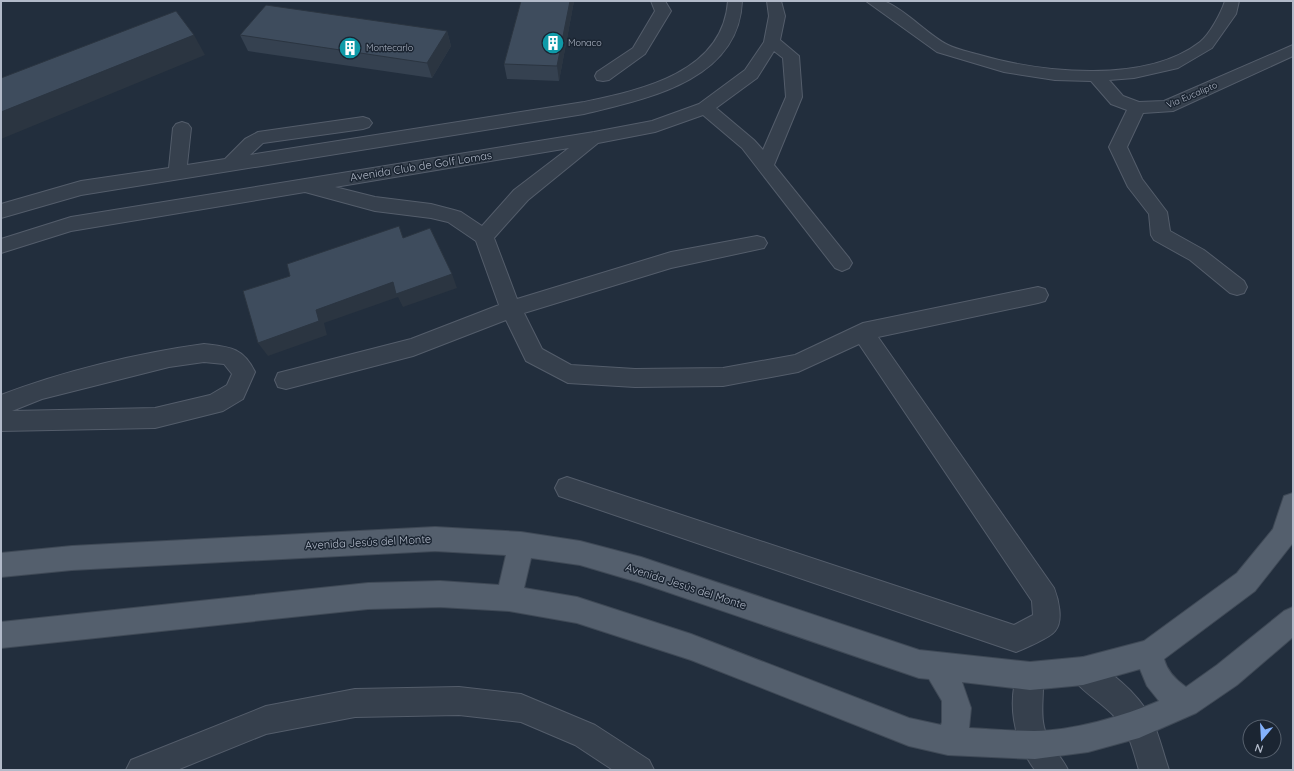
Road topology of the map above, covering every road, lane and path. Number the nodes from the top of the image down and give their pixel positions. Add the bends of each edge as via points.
1 (658, 1) edge
2 (735, 1) edge
3 (774, 1) edge
4 (877, 2) edge
5 (1226, 7) edge
6 (772, 42) junction
7 (1293, 50) edge
8 (603, 76) dead end
9 (1096, 76) junction
10 (705, 108) junction
11 (1137, 108) junction
12 (362, 123) dead end
13 (182, 128) dead end
14 (594, 138) junction
15 (230, 165) junction
16 (765, 165) junction
17 (177, 173) junction
18 (302, 186) junction
19 (1, 211) edge
20 (484, 236) junction
21 (757, 243) dead end
22 (1, 246) edge
23 (842, 263) dead end
24 (1237, 287) dead end
25 (1038, 295) dead end
26 (511, 309) junction
27 (863, 332) junction
28 (286, 380) dead end
29 (1, 405) edge
30 (1, 421) edge
31 (567, 488) dead end
32 (1293, 504) edge
33 (521, 544) junction
34 (1, 565) edge
35 (510, 598) junction
36 (1293, 620) edge
37 (1, 635) edge
38 (1150, 653) junction
39 (937, 667) junction
40 (1083, 671) junction
41 (1030, 676) junction
42 (1186, 703) junction
43 (1139, 724) junction
44 (948, 741) junction
45 (1035, 745) junction
46 (141, 770) edge
47 (639, 770) edge
48 (1053, 770) edge
49 (1154, 770) edge

1 - 8 street via 663,11 639,50
2 - 15 street via 736,12 728,36 709,58 669,85 584,108
3 - 6 street, Avenida Club de Golf Lomas via 777,16
4 - 9 street via 943,49 1004,67 1055,75
5 - 9 street via 1206,45 1172,64 1134,73
6 - 10 street, Avenida Club de Golf Lomas via 751,74
6 - 16 street via 791,56 794,97
7 - 11 street, Via Eucalipto via 1167,107
9 - 11 street, Via Eucalipto via 1117,100
10 - 14 street, Avenida Club de Golf Lomas via 655,126
10 - 16 street via 748,144
11 - 24 street via 1118,147 1134,182 1158,212 1161,235 1197,255
12 - 15 street via 258,138
13 - 17 street
14 - 18 street, Avenida Club de Golf Lomas
14 - 20 street via 521,195
15 - 17 street
16 - 23 street
17 - 19 street via 81,188
18 - 20 street via 375,204 431,211 454,217
18 - 22 street, Avenida Club de Golf Lomas via 71,224
20 - 26 street
21 - 26 street via 671,260
25 - 27 street
26 - 27 street via 534,355 568,374 635,378 723,377 798,363
26 - 28 street via 413,347
27 - 31 street via 1045,597 1046,622 1016,639
29 - 30 street via 40,390 169,358 204,353 230,356 244,372 235,392 215,404 155,418
32 - 38 main road, Avenida Jesús del Monte via 1283,536 1246,582
33 - 34 main road, Avenida Jesús del Monte via 435,539 72,558
33 - 35 main road
33 - 39 main road, Avenida Jesús del Monte via 580,553 641,570 919,664
35 - 37 main road via 440,594 368,596
35 - 44 main road via 577,610 691,647 909,732
36 - 42 main road via 1227,675
38 - 40 main road, Avenida Jesús del Monte
38 - 42 main road via 1152,667 1159,682 1171,694
39 - 41 main road, Avenida Jesús del Monte
39 - 44 main road via 950,683 957,704 956,724
40 - 41 main road, Avenida Jesús del Monte
40 - 43 street via 1123,703
41 - 45 street via 1026,697 1027,720
42 - 43 main road
43 - 45 main road via 1088,738
43 - 49 street
44 - 45 main road
45 - 48 street
46 - 47 street via 266,720 355,703 459,701 521,708 585,735

